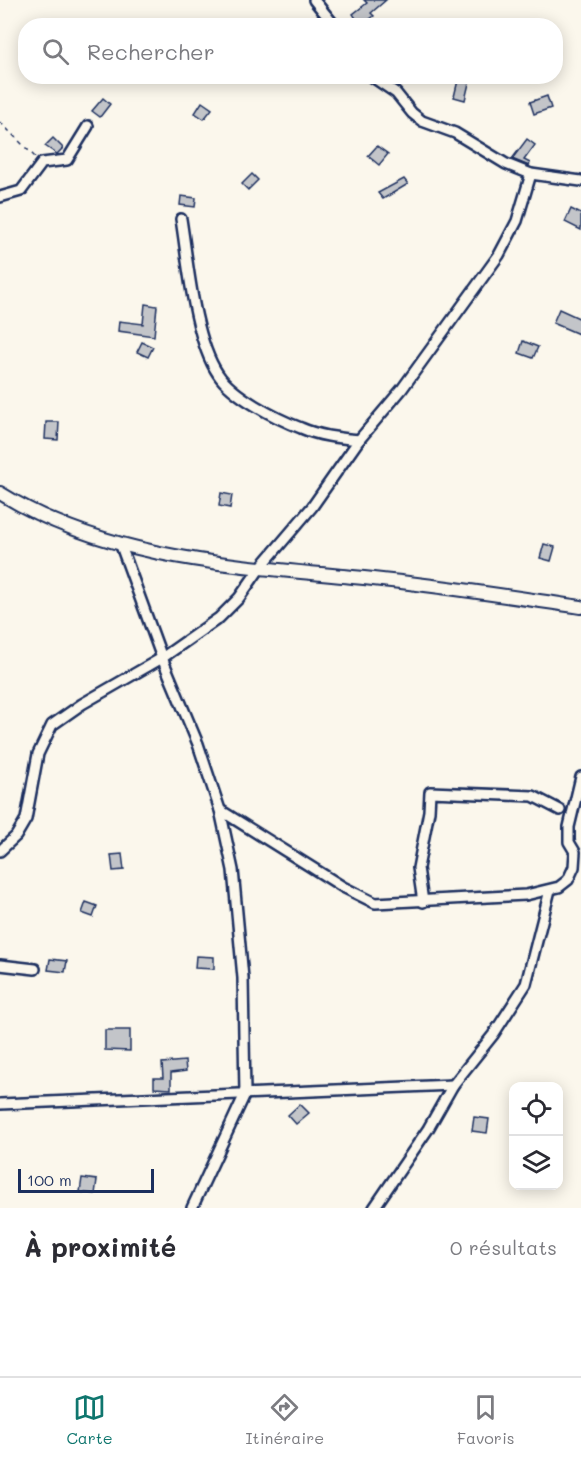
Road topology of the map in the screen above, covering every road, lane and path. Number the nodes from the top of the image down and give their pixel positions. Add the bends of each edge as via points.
1 (314, 0) edge
2 (329, 18) edge
3 (383, 84) edge
4 (0, 122) edge
5 (88, 126) dead end
6 (42, 163) junction
7 (531, 174) junction
8 (581, 181) edge
9 (0, 197) edge
10 (182, 219) dead end
11 (359, 441) junction
12 (0, 493) edge
13 (120, 543) junction
14 (260, 568) junction
15 (581, 607) edge
16 (162, 658) junction
17 (581, 777) edge
18 (220, 810) junction
19 (560, 810) dead end
20 (0, 851) edge
21 (550, 890) junction
22 (423, 902) junction
23 (0, 965) edge
24 (35, 969) dead end
25 (453, 1085) junction
26 (244, 1094) junction
27 (0, 1104) edge
28 (192, 1208) edge
29 (374, 1208) edge

1 - 2 street
3 - 7 street via 422,121 455,133
4 - 6 path
5 - 6 street via 67,160
6 - 9 street via 21,191
7 - 8 street
7 - 11 street via 517,221 499,255 402,389
10 - 11 street via 196,308 216,373 227,386 302,429
11 - 14 street via 312,507
12 - 13 main road via 54,520
13 - 14 main road
13 - 16 street
14 - 15 main road via 394,581
14 - 16 street via 219,618
16 - 18 street
16 - 20 street via 52,725 38,754 26,819
17 - 21 street via 569,827 574,867 568,880
18 - 22 street via 367,901
18 - 26 street via 233,870 242,968
19 - 22 street via 533,796 430,792 418,867
21 - 22 street
21 - 25 street via 526,984 493,1035
23 - 24 street
25 - 26 street
25 - 29 street
26 - 27 street
26 - 28 street

